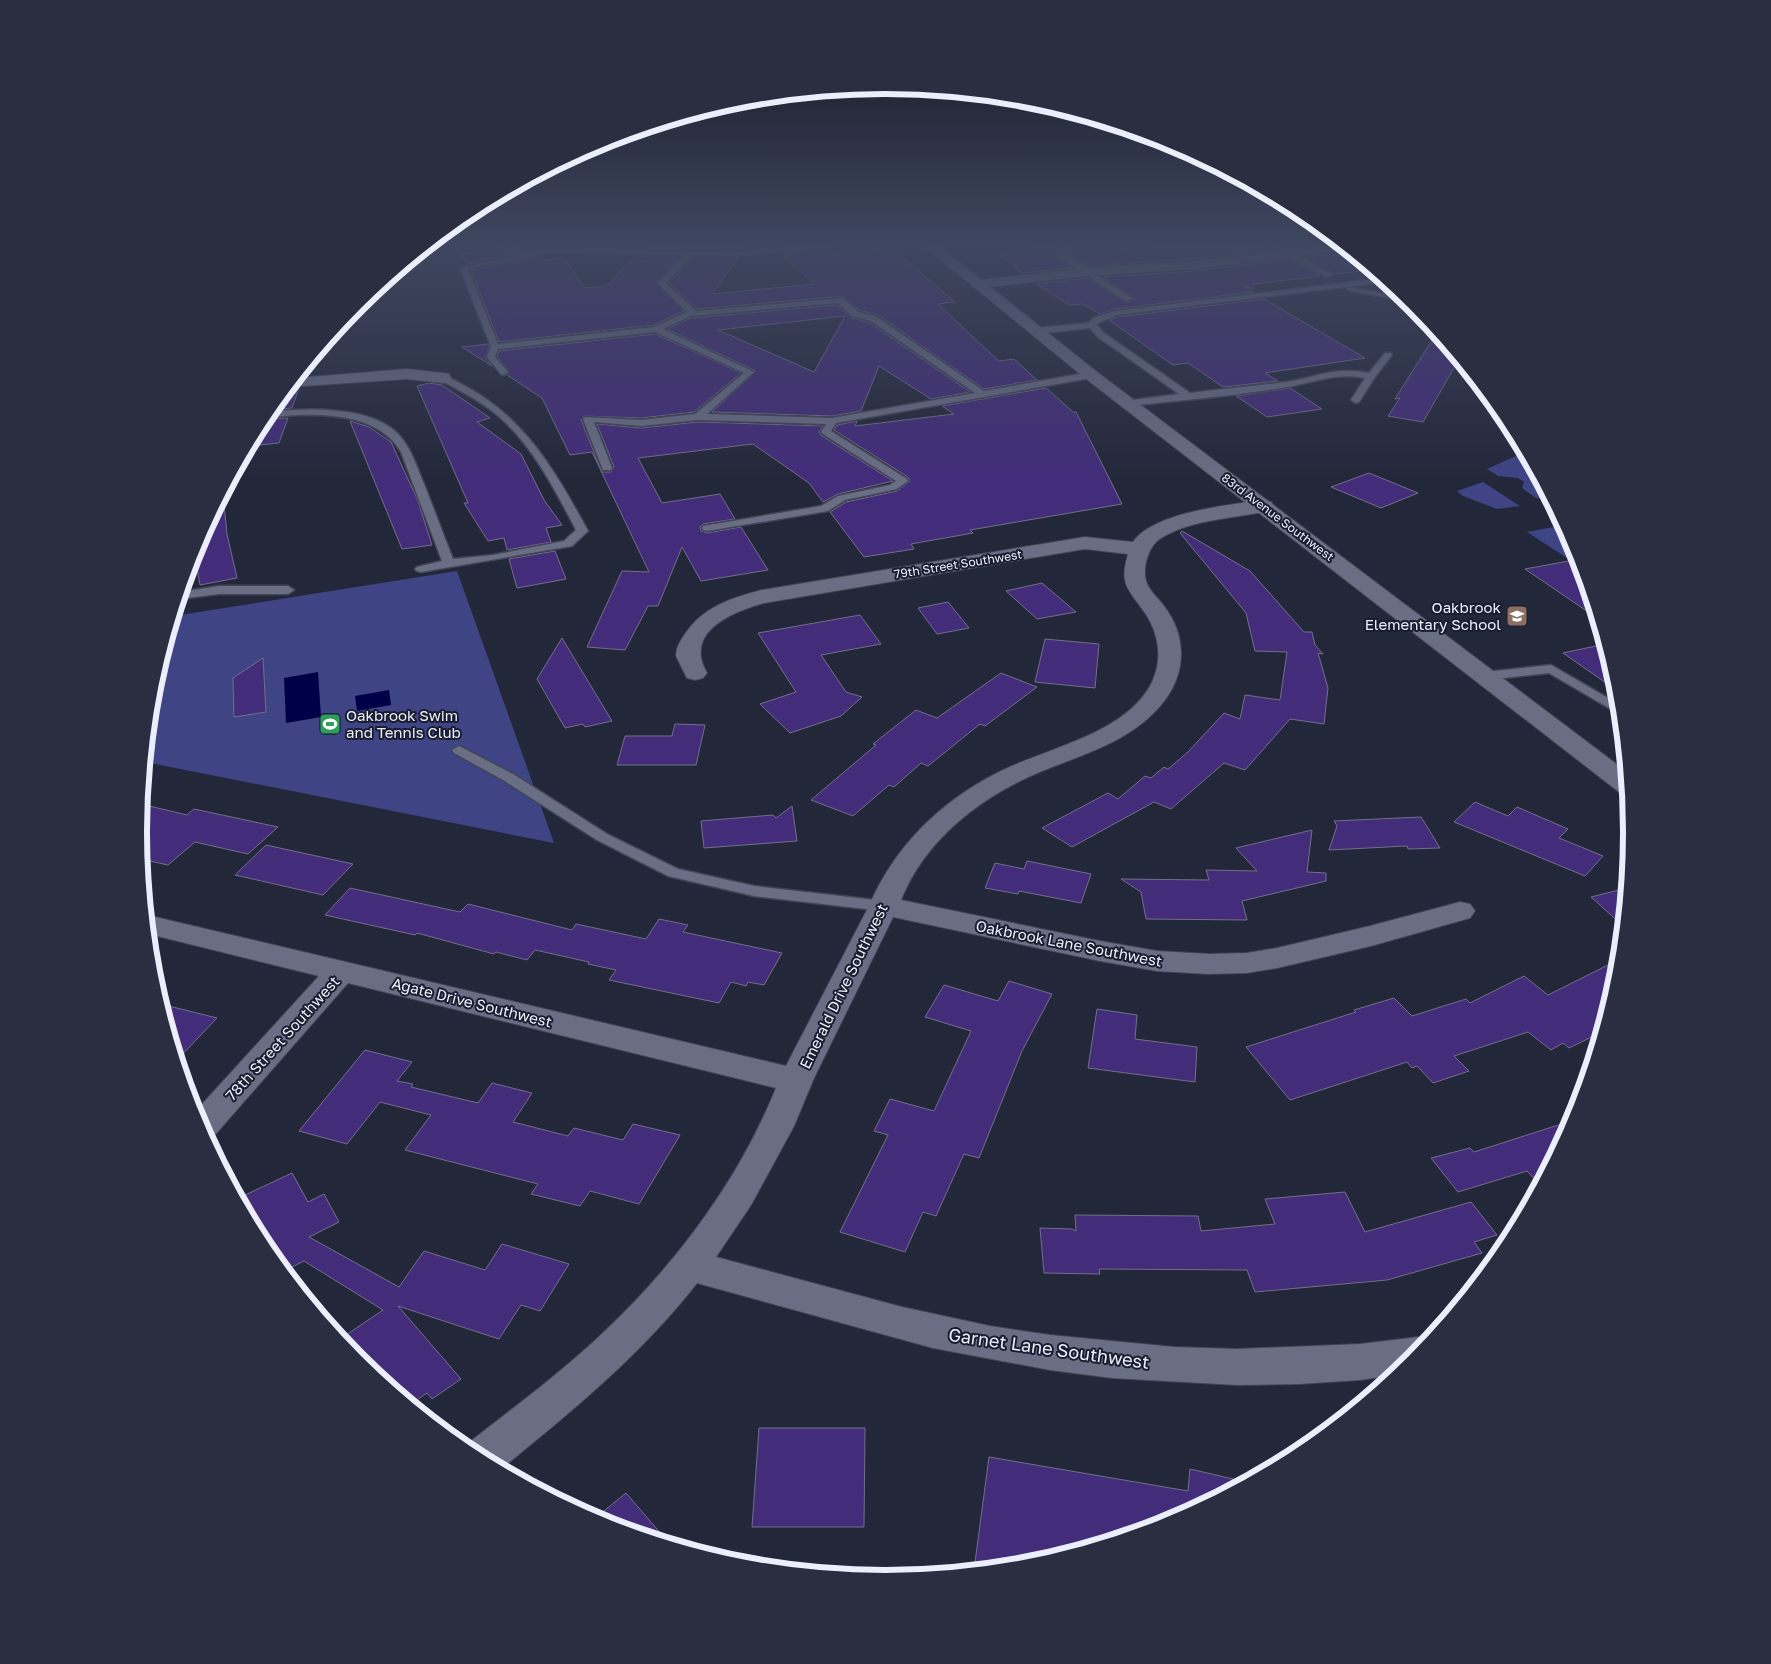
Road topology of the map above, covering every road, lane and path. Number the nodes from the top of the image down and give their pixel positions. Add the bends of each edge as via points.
1 (486, 324) edge
2 (668, 324) edge
3 (881, 324) edge
4 (1027, 324) edge
5 (1092, 325) joint
6 (656, 329) junction
7 (1036, 331) junction
8 (495, 347) junction
9 (1388, 355) dead end
10 (504, 372) dead end
11 (1091, 375) junction
12 (1371, 376) junction
13 (444, 378) joint
14 (301, 382) edge
15 (981, 393) junction
16 (1188, 396) junction
17 (1356, 400) dead end
18 (1128, 403) junction
19 (277, 414) edge
20 (698, 417) junction
21 (832, 421) junction
22 (607, 468) dead end
23 (1264, 506) junction
24 (707, 528) dead end
25 (1140, 549) junction
26 (448, 563) junction
27 (421, 569) dead end
28 (288, 590) dead end
29 (186, 595) edge
30 (695, 674) dead end
31 (1485, 676) junction
32 (1613, 706) edge
33 (459, 750) dead end
34 (1622, 781) edge
35 (884, 906) junction
36 (1460, 911) dead end
37 (154, 925) edge
38 (342, 970) junction
39 (796, 1080) junction
40 (206, 1122) edge
41 (688, 1265) junction
42 (1396, 1365) edge
43 (1383, 1371) edge
44 (488, 1454) edge

1 - 8 lane
2 - 6 lane
3 - 15 lane
4 - 7 street, 83rd Avenue Southwest
5 - 7 lane
5 - 16 lane via 1101,335
6 - 8 lane
6 - 20 lane via 750,372
7 - 11 street, 83rd Avenue Southwest
8 - 10 lane via 491,356
9 - 12 lane
11 - 15 lane
11 - 18 street, 83rd Avenue Southwest
12 - 16 lane via 1349,372 1288,384
12 - 17 lane
13 - 14 street via 407,374
13 - 26 lane via 507,419 564,494 582,532 568,544
15 - 21 lane
16 - 18 lane
18 - 23 street, 83rd Avenue Southwest
19 - 26 lane via 332,412 353,415 394,436 406,452
20 - 21 lane
20 - 22 lane via 641,423 588,419
21 - 24 lane via 826,432 903,482 842,498 824,509
23 - 25 street via 1203,516 1179,524 1146,540
23 - 31 street, 83rd Avenue Southwest
25 - 30 street, 79th Street Southwest via 1085,543 740,603 721,611 696,633 689,646 688,660
25 - 35 street, Emerald Drive Southwest via 1135,582 1162,620 1170,641 1170,662 1157,695 1126,724 1096,742 1009,777 957,810 905,862
26 - 27 lane
28 - 29 lane via 219,590
31 - 32 lane via 1551,669
31 - 34 street, 83rd Avenue Southwest
33 - 35 lane via 602,837 673,873 754,892
35 - 36 street, Oakbrook Lane Southwest via 1110,953 1158,961 1210,964 1277,958
35 - 39 street, Emerald Drive Southwest
37 - 38 street, Agate Drive Southwest
38 - 39 street, Agate Drive Southwest
38 - 40 street, 78th Street Southwest
39 - 41 street, Emerald Drive Southwest via 754,1170
41 - 43 street, Garnet Lane Southwest via 933,1331 1006,1345 1158,1363 1310,1365
41 - 44 street, Emerald Drive Southwest via 660,1300 591,1371
42 - 43 street, Garnet Lane Southwest

